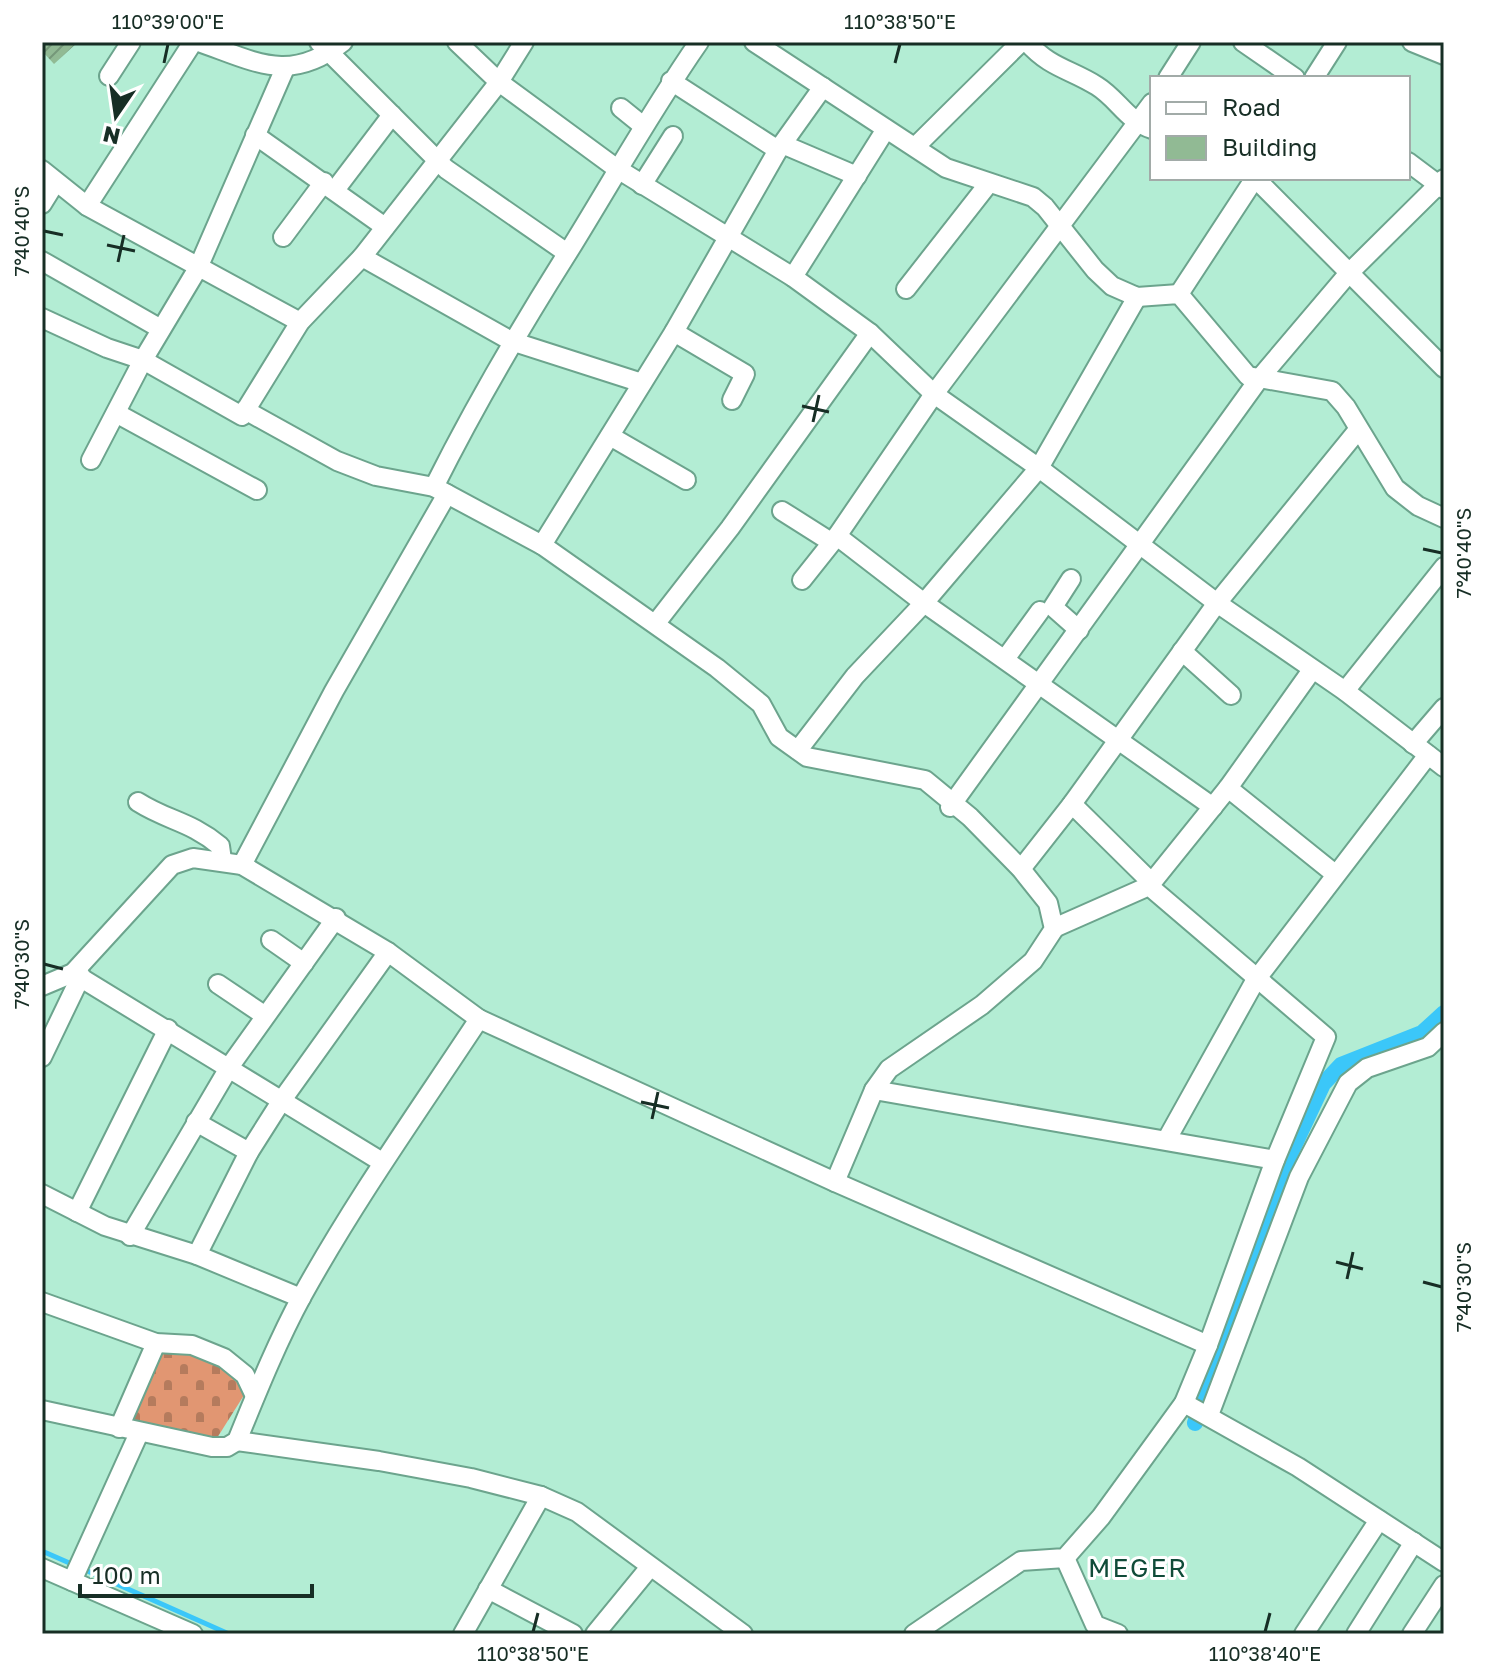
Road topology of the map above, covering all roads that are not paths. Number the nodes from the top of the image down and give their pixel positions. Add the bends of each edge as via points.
1 (131, 42) edge
2 (196, 42) edge
3 (457, 42) edge
4 (524, 42) edge
5 (699, 42) edge
6 (754, 42) edge
7 (791, 42) edge
8 (1021, 42) edge
9 (1027, 42) edge
10 (1191, 42) edge
11 (1243, 42) edge
12 (1337, 42) edge
13 (1412, 42) edge
14 (330, 46) edge
15 (1444, 55) edge
16 (776, 56) junction
17 (285, 68) junction
18 (109, 76) dead end
19 (1169, 76) edge
20 (1292, 76) edge
21 (1315, 76) edge
22 (671, 81) junction
23 (499, 82) junction
24 (823, 87) junction
25 (621, 108) dead end
26 (392, 115) junction
27 (642, 125) junction
28 (1145, 127) edge
29 (886, 129) junction
30 (255, 135) junction
31 (673, 136) dead end
32 (780, 147) junction
33 (915, 147) junction
34 (436, 160) junction
35 (1410, 163) edge
36 (616, 168) junction
37 (49, 176) edge
38 (857, 176) junction
39 (1254, 180) edge
40 (1257, 180) edge
41 (989, 183) junction
42 (642, 185) junction
43 (1442, 185) edge
44 (330, 186) junction
45 (42, 204) edge
46 (87, 206) junction
47 (385, 227) junction
48 (1059, 228) junction
49 (283, 237) dead end
50 (727, 237) junction
51 (567, 253) junction
52 (362, 257) junction
53 (42, 261) edge
54 (198, 268) junction
55 (1348, 274) junction
56 (793, 277) junction
57 (906, 289) dead end
58 (1179, 294) junction
59 (1137, 297) junction
60 (42, 318) edge
61 (300, 322) junction
62 (161, 329) junction
63 (674, 332) junction
64 (870, 333) junction
65 (511, 341) junction
66 (143, 360) junction
67 (1444, 368) edge
68 (1259, 379) junction
69 (642, 383) junction
70 (934, 394) junction
71 (732, 400) dead end
72 (245, 410) junction
73 (116, 413) junction
74 (1358, 430) junction
75 (610, 436) junction
76 (91, 460) dead end
77 (1039, 468) junction
78 (686, 480) dead end
79 (257, 490) dead end
80 (440, 491) junction
81 (782, 511) dead end
82 (1444, 518) edge
83 (834, 539) junction
84 (1138, 544) junction
85 (542, 545) junction
86 (1442, 576) edge
87 (1071, 579) dead end
88 (802, 580) dead end
89 (924, 603) junction
90 (1217, 603) junction
91 (1040, 611) dead end
92 (656, 623) junction
93 (1079, 630) junction
94 (1182, 651) junction
95 (1005, 659) junction
96 (1312, 670) junction
97 (1040, 686) junction
98 (1345, 691) junction
99 (1231, 695) dead end
100 (1444, 708) edge
101 (1119, 739) junction
102 (1421, 749) junction
103 (798, 750) junction
104 (1444, 767) edge
105 (1228, 788) junction
106 (138, 802) dead end
107 (1072, 804) junction
108 (952, 805) junction
109 (1213, 807) junction
110 (222, 860) junction
111 (242, 865) junction
112 (1021, 869) junction
113 (1335, 874) junction
114 (1150, 884) junction
115 (336, 918) junction
116 (1054, 928) junction
117 (271, 940) dead end
118 (388, 952) junction
119 (304, 963) junction
120 (77, 975) junction
121 (1256, 980) junction
122 (218, 984) dead end
123 (42, 986) edge
124 (264, 1015) junction
125 (479, 1019) junction
126 (168, 1029) junction
127 (1444, 1032) edge
128 (42, 1057) edge
129 (230, 1066) junction
130 (874, 1090) junction
131 (282, 1100) junction
132 (196, 1122) junction
133 (1167, 1139) junction
134 (249, 1152) junction
135 (1275, 1160) junction
136 (382, 1162) junction
137 (835, 1182) junction
138 (43, 1197) edge
139 (77, 1212) junction
140 (130, 1236) junction
141 (197, 1255) junction
142 (301, 1298) junction
143 (42, 1302) edge
144 (156, 1343) junction
145 (1208, 1345) junction
146 (255, 1396) junction
147 (1184, 1403) junction
148 (42, 1410) edge
149 (1209, 1415) junction
150 (119, 1428) junction
151 (139, 1433) junction
152 (237, 1441) junction
153 (541, 1496) junction
154 (1379, 1520) junction
155 (1414, 1542) junction
156 (1065, 1558) junction
157 (1444, 1562) edge
158 (650, 1567) junction
159 (42, 1568) edge
160 (72, 1581) junction
161 (1444, 1585) edge
162 (488, 1589) junction
163 (1092, 1629) edge
164 (193, 1634) edge
165 (463, 1634) edge
166 (573, 1634) edge
167 (595, 1634) edge
168 (743, 1634) edge
169 (914, 1634) edge
170 (1118, 1634) edge
171 (1304, 1634) edge
172 (1356, 1634) edge
173 (1412, 1634) edge

1 - 18 street
2 - 17 street
2 - 46 street
3 - 23 street
4 - 23 street
5 - 22 street
6 - 16 street
7 - 16 street
8 - 33 street
9 - 28 street via 1055,67 1099,87
10 - 19 street
11 - 20 street
12 - 21 street
13 - 15 street
14 - 17 street
14 - 26 street
16 - 24 street
17 - 30 street
22 - 27 street
22 - 32 street
23 - 34 street
23 - 36 street
24 - 29 street
24 - 32 street
25 - 27 street
26 - 34 street
26 - 44 street
27 - 36 street
28 - 48 street
29 - 33 street
29 - 38 street
30 - 44 street
30 - 54 street
31 - 42 street
32 - 38 street
32 - 50 street
33 - 41 street via 946,168
34 - 47 street
34 - 51 street
35 - 43 street
36 - 42 street
36 - 51 street
37 - 45 street
37 - 46 street
38 - 56 street
39 - 58 street
40 - 55 street
41 - 48 street via 1033,197
41 - 57 street
42 - 50 street
43 - 55 street
44 - 47 street
44 - 49 street
46 - 54 street
47 - 52 street
48 - 59 street via 1103,278
48 - 70 street
50 - 56 street
50 - 63 street
51 - 65 street
52 - 61 street
52 - 65 street
53 - 62 street
54 - 61 street
54 - 62 street
55 - 67 street
55 - 68 street
56 - 64 street
58 - 59 street
58 - 68 street via 1240,369
59 - 77 street
60 - 66 street
61 - 72 street
62 - 66 street
63 - 69 street
63 - 71 street via 745,374
64 - 70 street
64 - 92 street
65 - 69 street
65 - 80 street
66 - 72 street via 242,416
66 - 73 street
68 - 74 street via 1332,391
68 - 84 street
69 - 75 street
70 - 77 street
70 - 83 street
72 - 80 street via 363,472
73 - 76 street
73 - 79 street
74 - 82 street via 1395,488
74 - 90 street
75 - 78 street
75 - 85 street
77 - 84 street
77 - 89 street
80 - 85 street
80 - 111 street
81 - 83 street
83 - 88 street
83 - 89 street
84 - 90 street
84 - 93 street
85 - 92 street
86 - 98 street
87 - 93 street via 1053,607
89 - 95 street
89 - 103 street via 855,676
90 - 94 street
90 - 96 street
91 - 95 street
92 - 103 street via 761,704 772,729
93 - 97 street
94 - 99 street
94 - 101 street
95 - 97 street
96 - 98 street
96 - 105 street
97 - 101 street
97 - 108 street
98 - 102 street
100 - 102 street
101 - 107 street
101 - 109 street
102 - 104 street
102 - 113 street
103 - 108 street via 836,764 917,777
105 - 109 street
105 - 113 street
106 - 110 street via 197,827 220,846
107 - 112 street
107 - 114 street
108 - 112 street
109 - 114 street
110 - 111 street
110 - 120 street via 193,858 172,865
111 - 115 street
112 - 116 street via 1048,903
113 - 121 street
114 - 116 street
114 - 121 street
115 - 118 street
115 - 119 street
116 - 130 street via 1041,951 1017,975 958,1023 897,1061
117 - 119 street
118 - 125 street
118 - 131 street
119 - 124 street
120 - 123 street
120 - 126 street
120 - 128 street
121 - 133 street
121 - 135 street via 1327,1039
122 - 124 street
124 - 129 street
125 - 136 street
125 - 137 street
126 - 129 street
126 - 139 street
127 - 149 street via 1428,1047 1367,1068 1348,1083 1299,1177
129 - 131 street
129 - 132 street
130 - 133 street
130 - 137 street
131 - 134 street
131 - 136 street
132 - 134 street
132 - 140 street
133 - 135 street
134 - 141 street
135 - 145 street
136 - 142 street
137 - 145 street
138 - 139 street
139 - 140 street
140 - 141 street
141 - 142 street
142 - 146 street
143 - 144 street
144 - 146 street via 192,1345 224,1358 245,1375
144 - 150 street
145 - 147 street
146 - 152 street
147 - 149 street
147 - 156 street
148 - 150 street
149 - 154 street
150 - 151 street
151 - 152 street via 212,1447
151 - 160 street
152 - 153 street via 456,1475
153 - 158 street via 577,1512
153 - 162 street
154 - 155 street
154 - 171 street
155 - 157 street
155 - 172 street
156 - 163 street
156 - 169 street via 1021,1561
158 - 167 street
158 - 168 street
159 - 160 street
160 - 164 street
161 - 173 street
162 - 165 street
162 - 166 street
163 - 170 street

